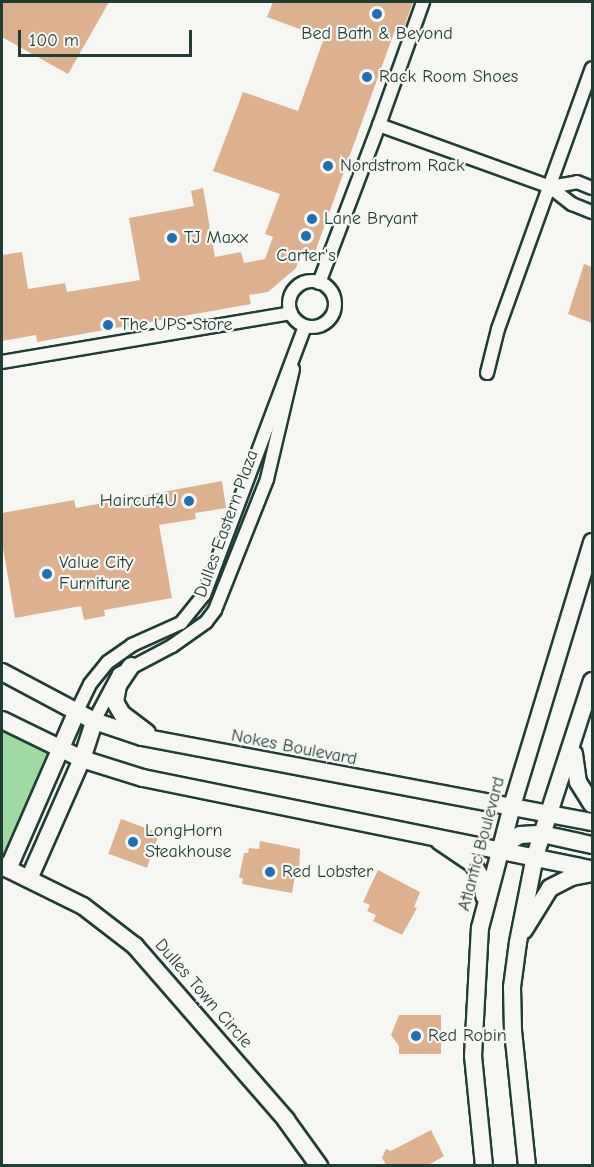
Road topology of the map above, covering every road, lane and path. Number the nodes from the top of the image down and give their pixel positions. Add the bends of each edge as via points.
1 (423, 2) edge
2 (592, 68) edge
3 (379, 125) junction
4 (550, 187) junction
5 (592, 188) edge
6 (592, 212) edge
7 (320, 283) junction
8 (291, 313) junction
9 (305, 326) junction
10 (295, 356) junction
11 (2, 362) edge
12 (487, 373) dead end
13 (592, 542) edge
14 (131, 666) junction
15 (2, 672) edge
16 (592, 681) edge
17 (76, 713) junction
18 (2, 720) edge
19 (94, 722) junction
20 (576, 735) junction
21 (160, 741) junction
22 (61, 750) junction
23 (82, 759) junction
24 (592, 804) edge
25 (512, 806) junction
26 (549, 814) junction
27 (592, 822) edge
28 (422, 833) junction
29 (542, 834) junction
30 (592, 845) edge
31 (500, 847) junction
32 (535, 856) junction
33 (5, 867) edge
34 (592, 871) edge
35 (29, 879) junction
36 (484, 903) junction
37 (518, 942) junction
38 (319, 1166) edge
39 (484, 1166) edge
40 (528, 1166) edge

1 - 3 street
2 - 4 street
3 - 4 street
3 - 7 street
4 - 5 street via 577,182
4 - 6 street via 572,204
4 - 12 street
7 - 8 street via 297,287 292,295
7 - 9 street via 331,291 335,309 324,324
8 - 9 street
8 - 11 street
9 - 10 street, Dulles Eastern Plaza
10 - 14 street, Dulles Eastern Plaza via 267,479 215,610 206,622 172,646
10 - 17 street, Dulles Eastern Plaza via 282,380 204,595 181,623 132,645 108,662 90,684
13 - 25 main road, Atlantic Boulevard
14 - 19 street, Dulles Eastern Plaza via 113,683
14 - 21 main road via 118,685 118,709
15 - 17 main road, Nokes Boulevard
16 - 20 main road
17 - 19 main road, Nokes Boulevard
17 - 22 main road, Dulles Town Circle
18 - 22 main road
19 - 21 main road, Nokes Boulevard
19 - 23 main road
20 - 24 main road via 574,772
20 - 26 main road
21 - 25 main road, Nokes Boulevard
22 - 23 main road
22 - 33 main road, Dulles Town Circle
23 - 28 main road via 169,784
23 - 35 main road
25 - 26 main road, Nokes Boulevard
25 - 31 main road, Atlantic Boulevard
26 - 27 main road, Nokes Boulevard
26 - 29 main road
28 - 31 main road
28 - 36 main road via 473,864 482,879
29 - 30 main road
29 - 31 main road via 512,838
29 - 32 main road
31 - 32 main road
31 - 36 main road, Atlantic Boulevard
32 - 34 main road
32 - 37 main road
33 - 35 main road, Dulles Town Circle
34 - 37 main road via 550,888
35 - 38 main road, Dulles Town Circle via 82,906 148,959 286,1120
36 - 39 main road, Atlantic Boulevard via 473,1028
37 - 40 main road via 512,987 513,1031

